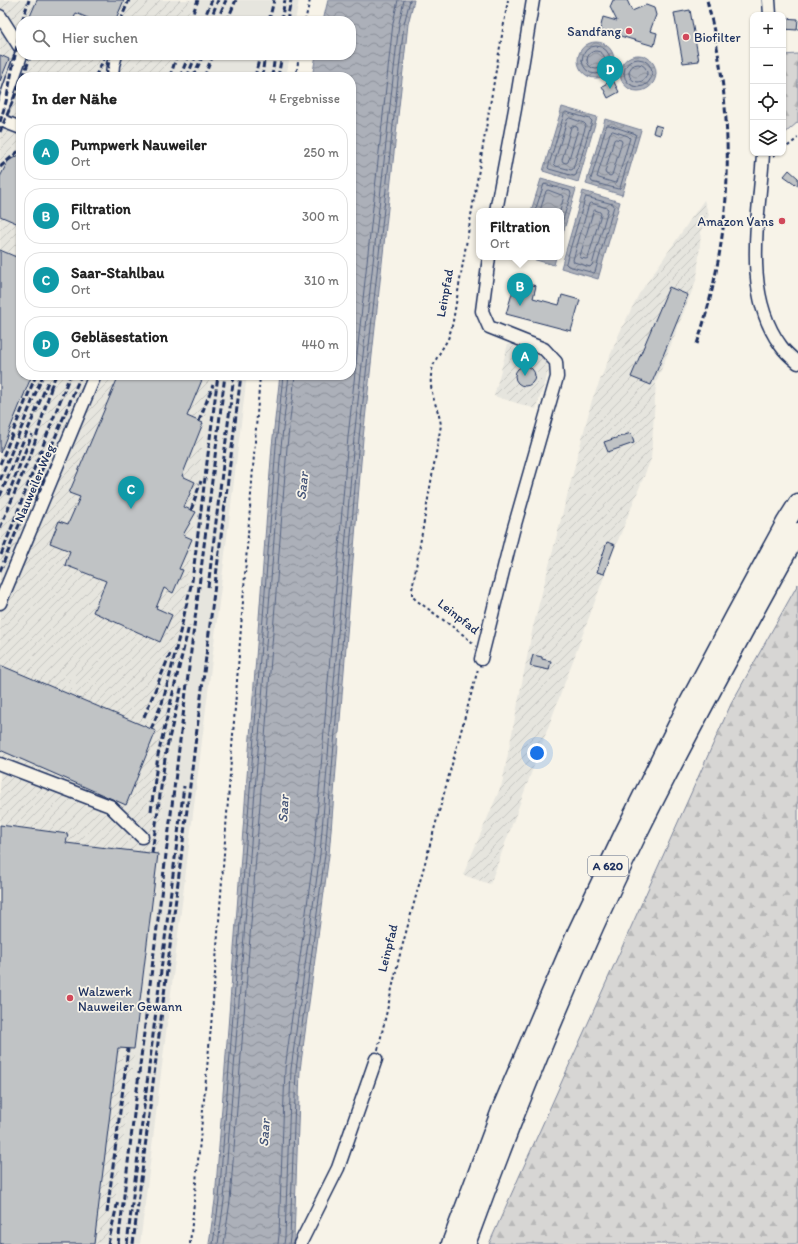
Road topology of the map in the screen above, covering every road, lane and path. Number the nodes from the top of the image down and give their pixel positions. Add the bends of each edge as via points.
1 (310, 0) edge
2 (508, 0) edge
3 (533, 0) edge
4 (769, 0) edge
5 (770, 12) edge
6 (0, 16) edge
7 (306, 16) edge
8 (16, 41) edge
9 (19, 60) edge
10 (114, 60) edge
11 (298, 60) edge
12 (112, 72) edge
13 (297, 72) edge
14 (0, 115) edge
15 (0, 120) edge
16 (16, 126) edge
17 (798, 138) edge
18 (786, 148) edge
19 (763, 156) edge
20 (497, 208) edge
21 (489, 260) edge
22 (798, 363) edge
23 (93, 380) edge
24 (260, 380) edge
25 (798, 503) edge
26 (798, 532) edge
27 (0, 602) edge
28 (481, 659) junction
29 (0, 764) edge
30 (142, 838) dead end
31 (376, 1059) joint
32 (190, 1244) edge
33 (300, 1244) edge
34 (451, 1244) edge
35 (466, 1244) edge

1 - 7 path
2 - 28 path, Leinpfad via 453,321 430,377 431,391 441,425 412,590 412,596 420,604 473,642
3 - 20 street
4 - 5 street
6 - 8 street
9 - 14 street
10 - 12 street
11 - 13 path
15 - 16 street
17 - 18 path
19 - 22 street via 756,239 756,280 761,306 769,327 781,347
21 - 28 street via 482,311 489,327 544,349 556,362 557,377 513,531
23 - 27 street, Nauweiler Weg
24 - 32 path via 211,1027
25 - 34 highway, A 620 via 684,712 577,932 503,1105
26 - 35 highway, A 620 via 696,719 629,853 529,1079
28 - 31 path, Leinpfad via 398,958
29 - 30 street via 110,806
31 - 33 street via 338,1168

